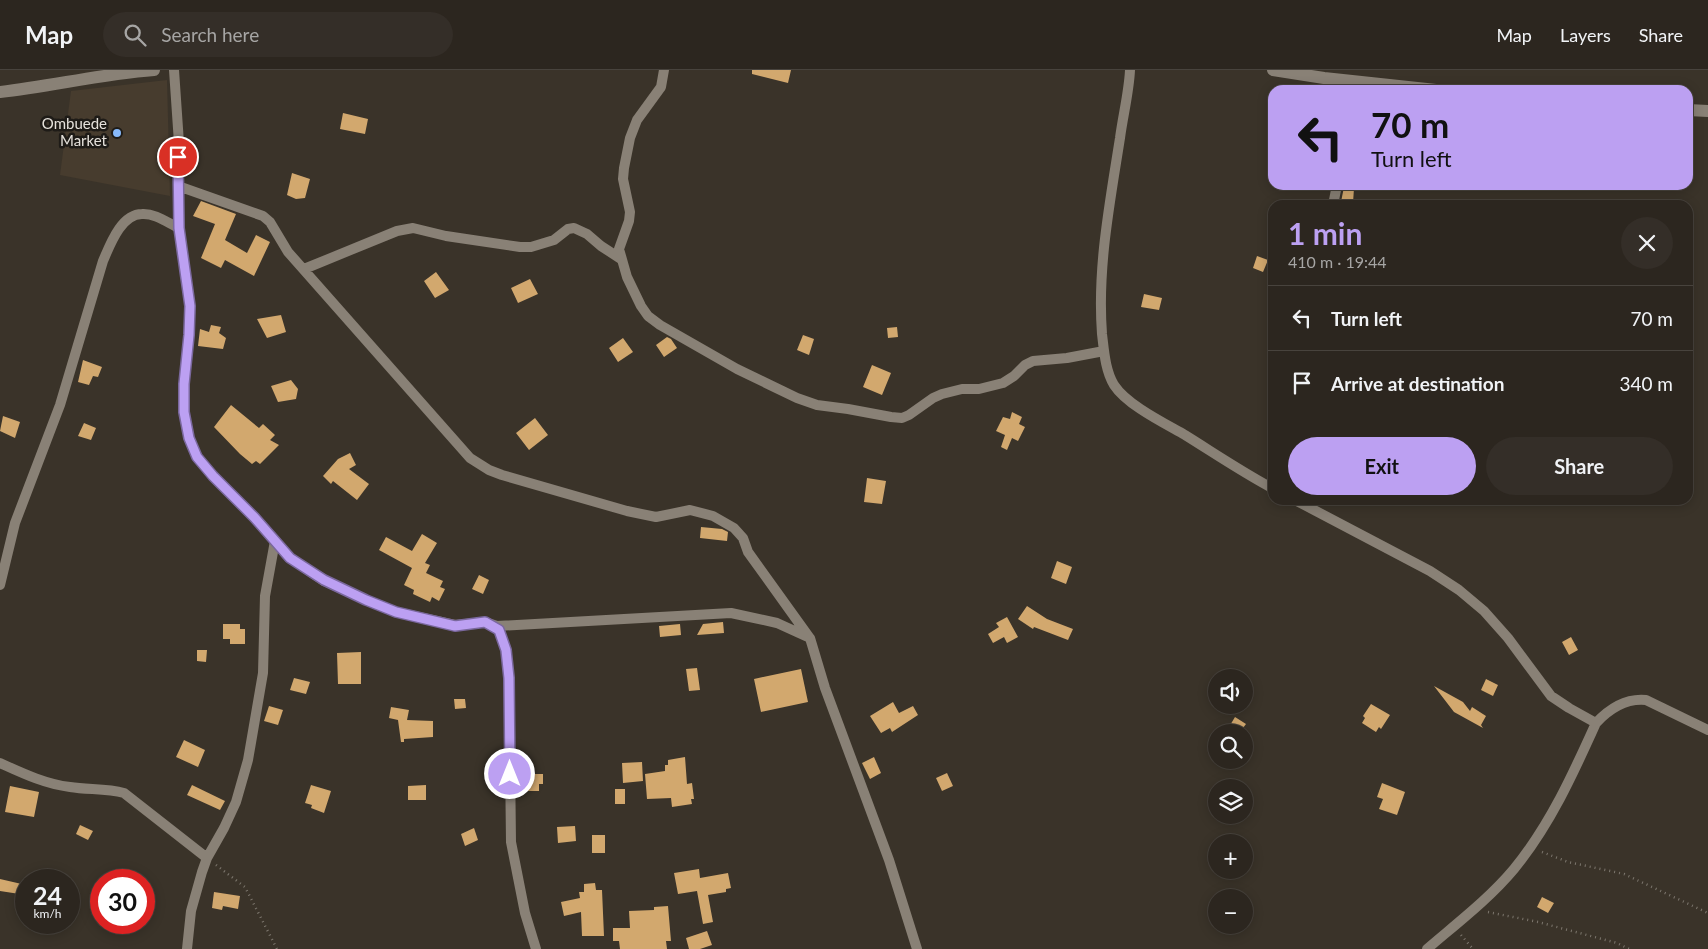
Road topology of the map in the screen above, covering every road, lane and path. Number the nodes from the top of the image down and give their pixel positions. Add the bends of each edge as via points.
1 (154, 70) edge
2 (174, 70) edge
3 (664, 70) edge
4 (1130, 70) edge
5 (1273, 70) edge
6 (1348, 85) edge
7 (0, 92) edge
8 (1693, 110) edge
9 (1708, 111) edge
10 (178, 186) junction
11 (179, 228) junction
12 (621, 259) junction
13 (304, 269) junction
14 (1104, 351) junction
15 (1268, 486) edge
16 (1305, 505) edge
17 (275, 541) junction
18 (0, 585) edge
19 (485, 622) junction
20 (810, 638) junction
21 (1596, 723) junction
22 (1708, 730) edge
23 (0, 763) edge
24 (1531, 846) junction
25 (207, 858) junction
26 (1473, 909) junction
27 (1708, 913) edge
28 (1454, 926) junction
29 (187, 949) edge
30 (277, 949) edge
31 (536, 949) edge
32 (918, 949) edge
33 (1427, 949) edge
34 (1473, 949) edge
35 (1629, 949) edge

1 - 7 street
2 - 10 street
3 - 12 street via 661,87 637,120 627,150 623,179 630,212 619,249
4 - 14 street via 1100,288
5 - 6 street
8 - 9 street
10 - 11 street
10 - 13 street via 267,219 288,252
11 - 17 street via 190,306 184,384 184,412 189,438 202,464
11 - 18 street via 141,214 121,226 111,242 60,405 15,523
12 - 13 street via 574,228 541,245 520,247 412,228 397,231
12 - 14 street via 641,306 652,319 737,369 817,405 902,418 942,394 1003,383 1033,361
13 - 20 street via 470,458 502,475 626,511 656,517 690,510 724,521 743,538 748,552
14 - 15 street via 1112,380 1122,394 1160,421
16 - 21 street via 1430,571 1459,590 1508,638 1551,696
17 - 19 street via 290,558 324,580 396,612 455,626
17 - 25 street via 265,596 263,673 248,760 236,802
19 - 20 street via 497,626 731,613 777,623
19 - 31 street via 499,630 506,650 511,842 525,913
20 - 32 street
21 - 22 street via 1616,706 1638,699 1657,704
21 - 24 street via 1550,818
23 - 25 street via 57,785 124,793
24 - 26 street via 1513,870
24 - 27 path via 1568,862 1624,874
25 - 29 street via 193,902
25 - 30 path via 245,887
26 - 28 street
26 - 35 path via 1538,922
28 - 33 street
28 - 34 path

